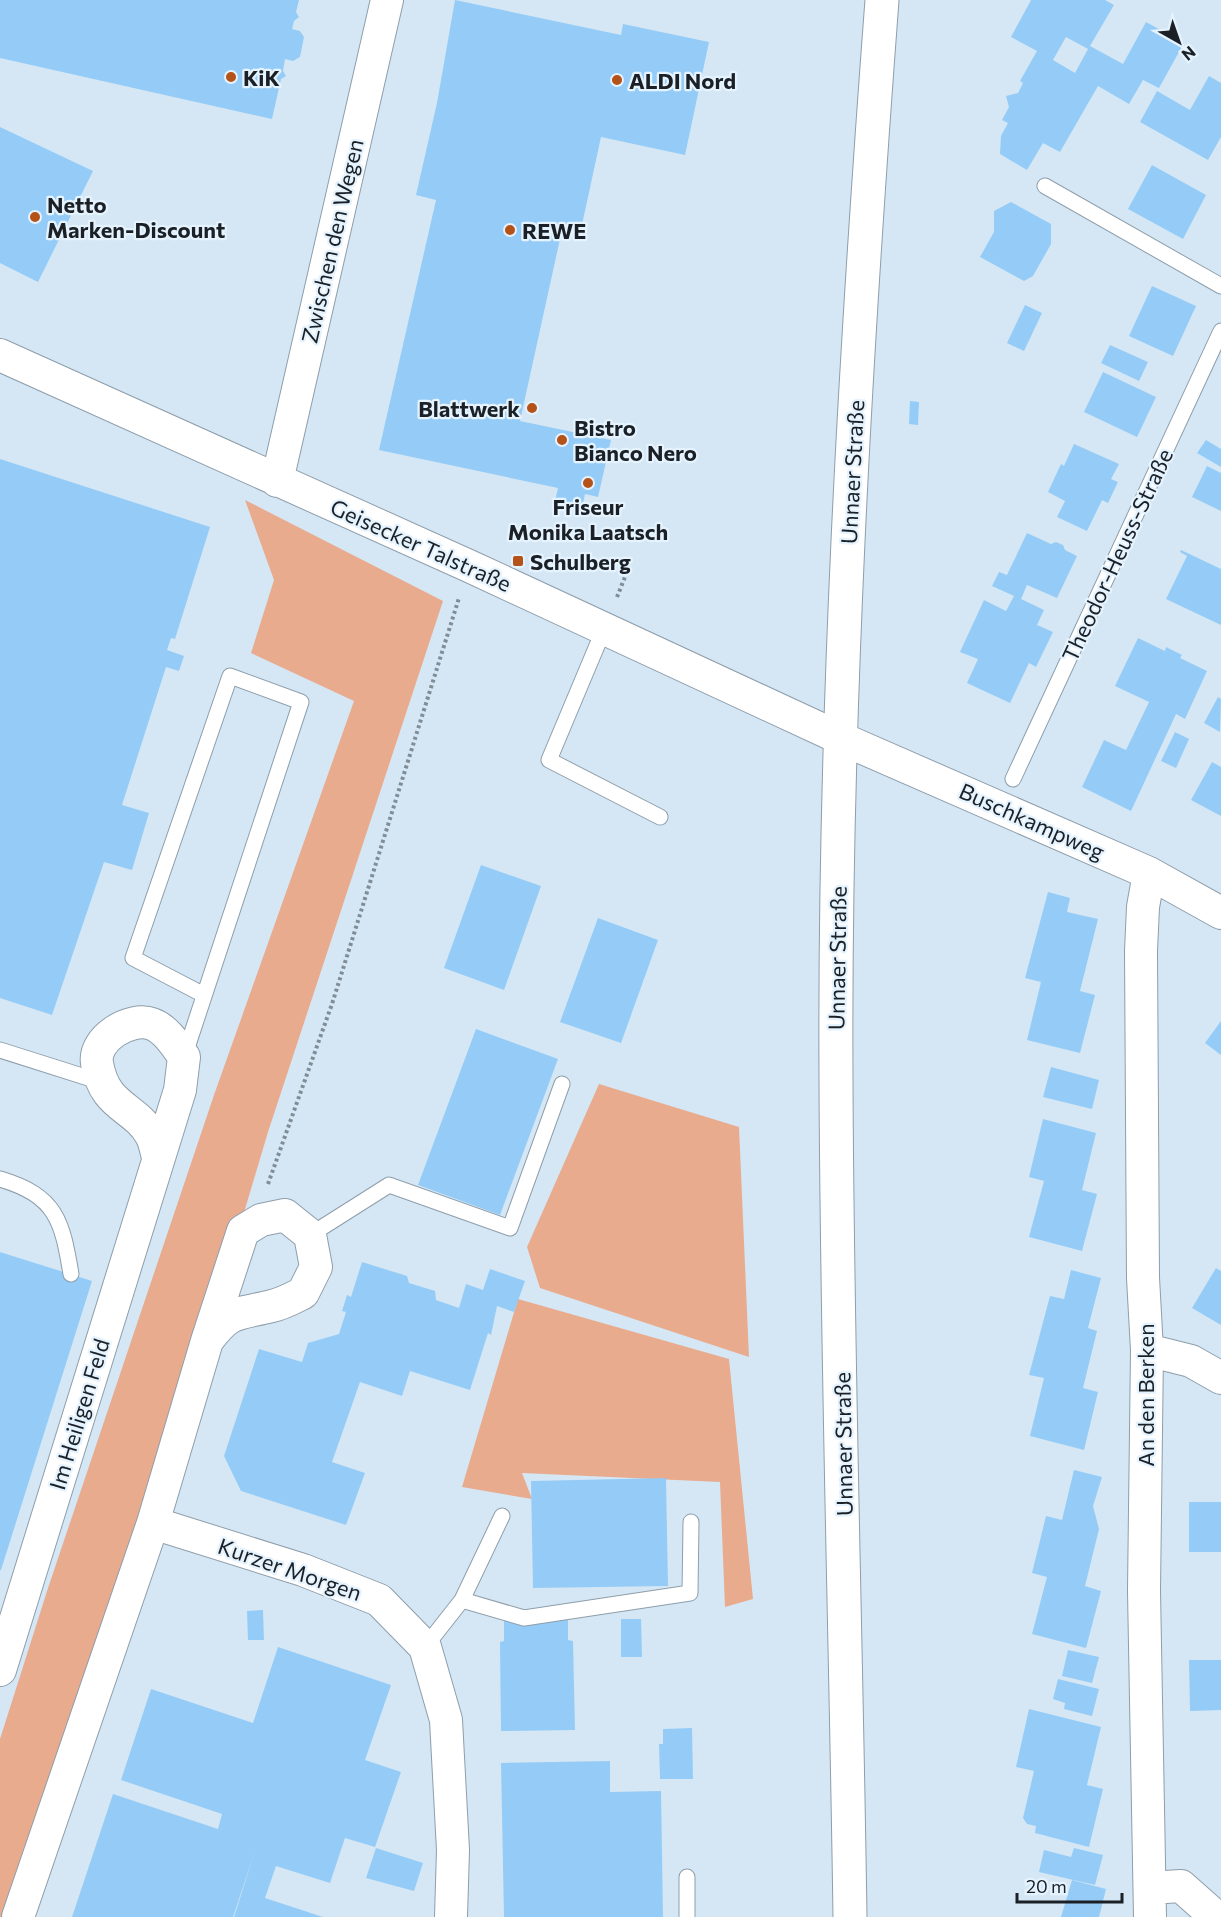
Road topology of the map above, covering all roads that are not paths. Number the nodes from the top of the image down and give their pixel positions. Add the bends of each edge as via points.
1 (387, 0) edge
2 (882, 0) edge
3 (1045, 186) dead end
4 (1221, 286) edge
5 (1221, 331) edge
6 (0, 355) edge
7 (277, 481) junction
8 (604, 629) junction
9 (840, 738) junction
10 (1013, 779) dead end
11 (660, 817) dead end
12 (1149, 873) junction
13 (1221, 912) edge
14 (204, 996) junction
15 (0, 1050) edge
16 (184, 1057) junction
17 (101, 1082) junction
18 (562, 1084) dead end
19 (158, 1157) junction
20 (0, 1179) edge
21 (310, 1235) junction
22 (70, 1274) dead end
23 (207, 1341) junction
24 (1147, 1350) junction
25 (1221, 1378) edge
26 (502, 1516) dead end
27 (691, 1522) dead end
28 (153, 1523) junction
29 (462, 1600) junction
30 (425, 1647) junction
31 (0, 1670) edge
32 (687, 1877) dead end
33 (1150, 1902) edge
34 (18, 1917) edge
35 (451, 1917) edge
36 (687, 1917) edge
37 (850, 1917) edge
38 (1216, 1917) edge

1 - 7 street, Zwischen den Wegen
2 - 9 main road, Unnaer Straße via 858,363
3 - 4 lane
5 - 10 lane, Theodor-Heuss-Straße
6 - 7 street, Geisecker Talstraße
7 - 8 street, Geisecker Talstraße
8 - 9 street, Geisecker Talstraße
8 - 11 lane via 549,760
9 - 12 street, Buschkampweg
9 - 37 main road, Unnaer Straße via 836,1079
12 - 13 street, Buschkampweg
12 - 24 street, An den Berken via 1141,951
14 - 14 lane via 301,702 231,676 133,958
14 - 16 lane
15 - 17 lane
16 - 17 street via 171,1038 152,1024 128,1022 107,1036 96,1060
16 - 19 street, Im Heiligen Feld via 180,1090
17 - 19 street via 117,1104 151,1135
18 - 21 lane via 510,1228 389,1185
19 - 31 street, Im Heiligen Feld
20 - 22 lane via 18,1185 51,1207 64,1232
21 - 23 street via 316,1267 303,1293 273,1306 240,1311 221,1323
21 - 23 street via 285,1215 243,1231
23 - 28 street
24 - 25 street via 1191,1361
24 - 33 street, An den Berken via 1144,1591
26 - 29 lane
27 - 29 lane via 690,1593 524,1618
28 - 30 street, Kurzer Morgen via 303,1570 379,1600
28 - 34 street
29 - 30 lane
30 - 35 street, Kurzer Morgen via 446,1720 453,1850
32 - 36 lane
33 - 38 street via 1180,1886

